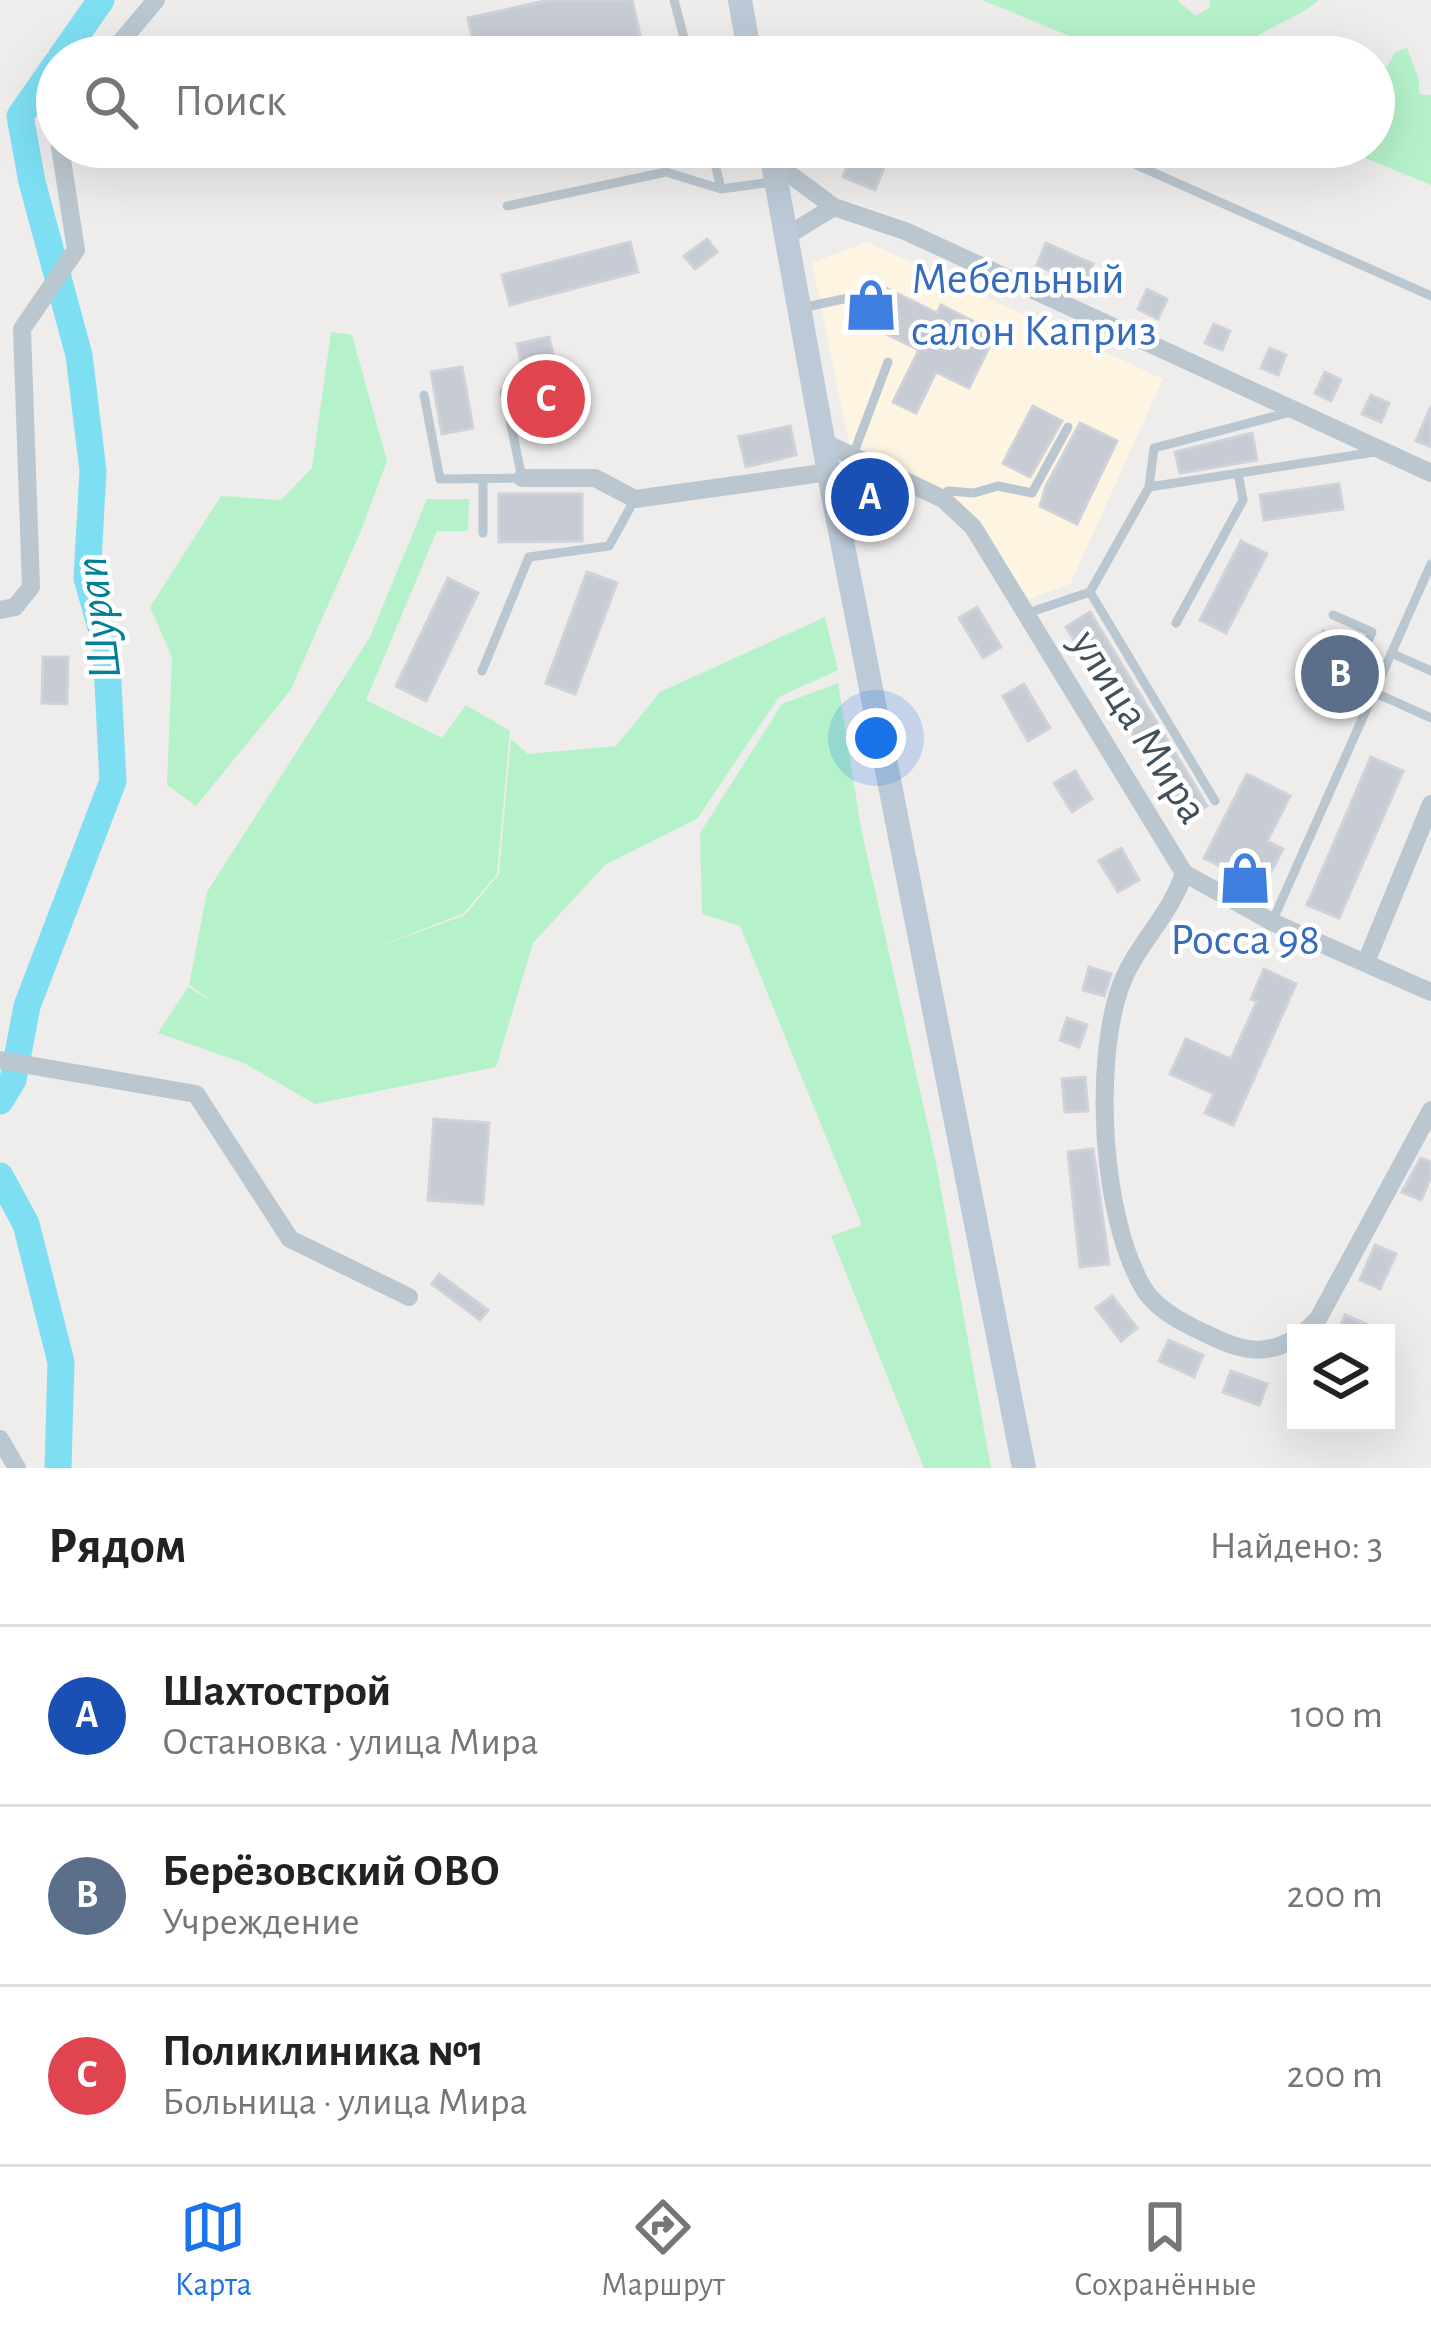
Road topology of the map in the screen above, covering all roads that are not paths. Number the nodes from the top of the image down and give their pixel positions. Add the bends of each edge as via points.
1 (156, 0) edge
2 (674, 0) edge
3 (740, 0) edge
4 (126, 36) edge
5 (683, 36) edge
6 (747, 36) edge
7 (63, 168) edge
8 (716, 168) edge
9 (764, 168) edge
10 (775, 168) edge
11 (781, 168) edge
12 (1143, 168) edge
13 (722, 189) junction
14 (507, 206) dead end
15 (834, 207) junction
16 (788, 235) junction
17 (1431, 296) edge
18 (848, 298) dead end
19 (801, 308) junction
20 (888, 362) dead end
21 (504, 392) dead end
22 (424, 395) dead end
23 (1297, 411) junction
24 (1068, 427) dead end
25 (823, 442) junction
26 (1384, 451) junction
27 (853, 455) junction
28 (1431, 472) edge
29 (1238, 473) junction
30 (896, 475) junction
31 (522, 478) junction
32 (483, 479) junction
33 (831, 483) junction
34 (1149, 487) junction
35 (635, 500) junction
36 (943, 500) junction
37 (483, 533) dead end
38 (1431, 563) edge
39 (1090, 592) junction
40 (0, 610) edge
41 (1024, 615) junction
42 (1333, 615) dead end
43 (1176, 623) dead end
44 (1391, 653) junction
45 (482, 671) dead end
46 (1431, 671) edge
47 (1374, 693) junction
48 (1431, 718) edge
49 (1215, 801) dead end
50 (1431, 803) edge
51 (1422, 852) edge
52 (1184, 873) junction
53 (1272, 922) junction
54 (1366, 962) junction
55 (1431, 992) edge
56 (0, 1060) edge
57 (1431, 1110) edge
58 (409, 1297) dead end
59 (1312, 1324) edge
60 (1287, 1343) edge
61 (0, 1439) edge
62 (17, 1468) edge
63 (1024, 1468) edge

1 - 4 street
2 - 5 lane
3 - 6 main road
7 - 40 street via 76,250 22,329 31,587 15,607
8 - 13 lane
9 - 13 lane
10 - 16 main road
11 - 15 street
12 - 17 lane
13 - 14 lane via 666,172
15 - 16 street
15 - 23 street via 905,231
16 - 19 main road
18 - 19 lane
19 - 25 main road
20 - 27 lane
21 - 31 lane
22 - 32 lane via 440,479
23 - 26 street
23 - 34 lane via 1154,448
24 - 36 lane via 1032,493 998,486 949,491
25 - 27 street, улица Мира
25 - 33 main road
26 - 28 street
26 - 29 lane
27 - 30 street, улица Мира
29 - 34 lane
29 - 43 lane via 1243,500
30 - 33 street
30 - 36 street, улица Мира
31 - 32 lane
31 - 35 street via 595,478
32 - 37 lane
33 - 35 street
33 - 63 main road
34 - 39 lane
35 - 45 lane via 609,546 529,557
36 - 41 street, улица Мира via 973,527
38 - 44 lane
39 - 41 lane
39 - 49 lane
41 - 52 street, улица Мира
42 - 47 lane via 1372,632 1349,681
44 - 46 lane
44 - 47 lane
47 - 48 lane
47 - 53 lane
50 - 51 street
51 - 54 street
52 - 53 street, улица Мира
52 - 60 street via 1122,982 1106,1045 1108,1162 1127,1249 1146,1292 1174,1318 1255,1352
53 - 54 street, улица Мира
54 - 55 street, улица Мира
56 - 58 street via 196,1094 290,1239
57 - 59 street
61 - 62 street

